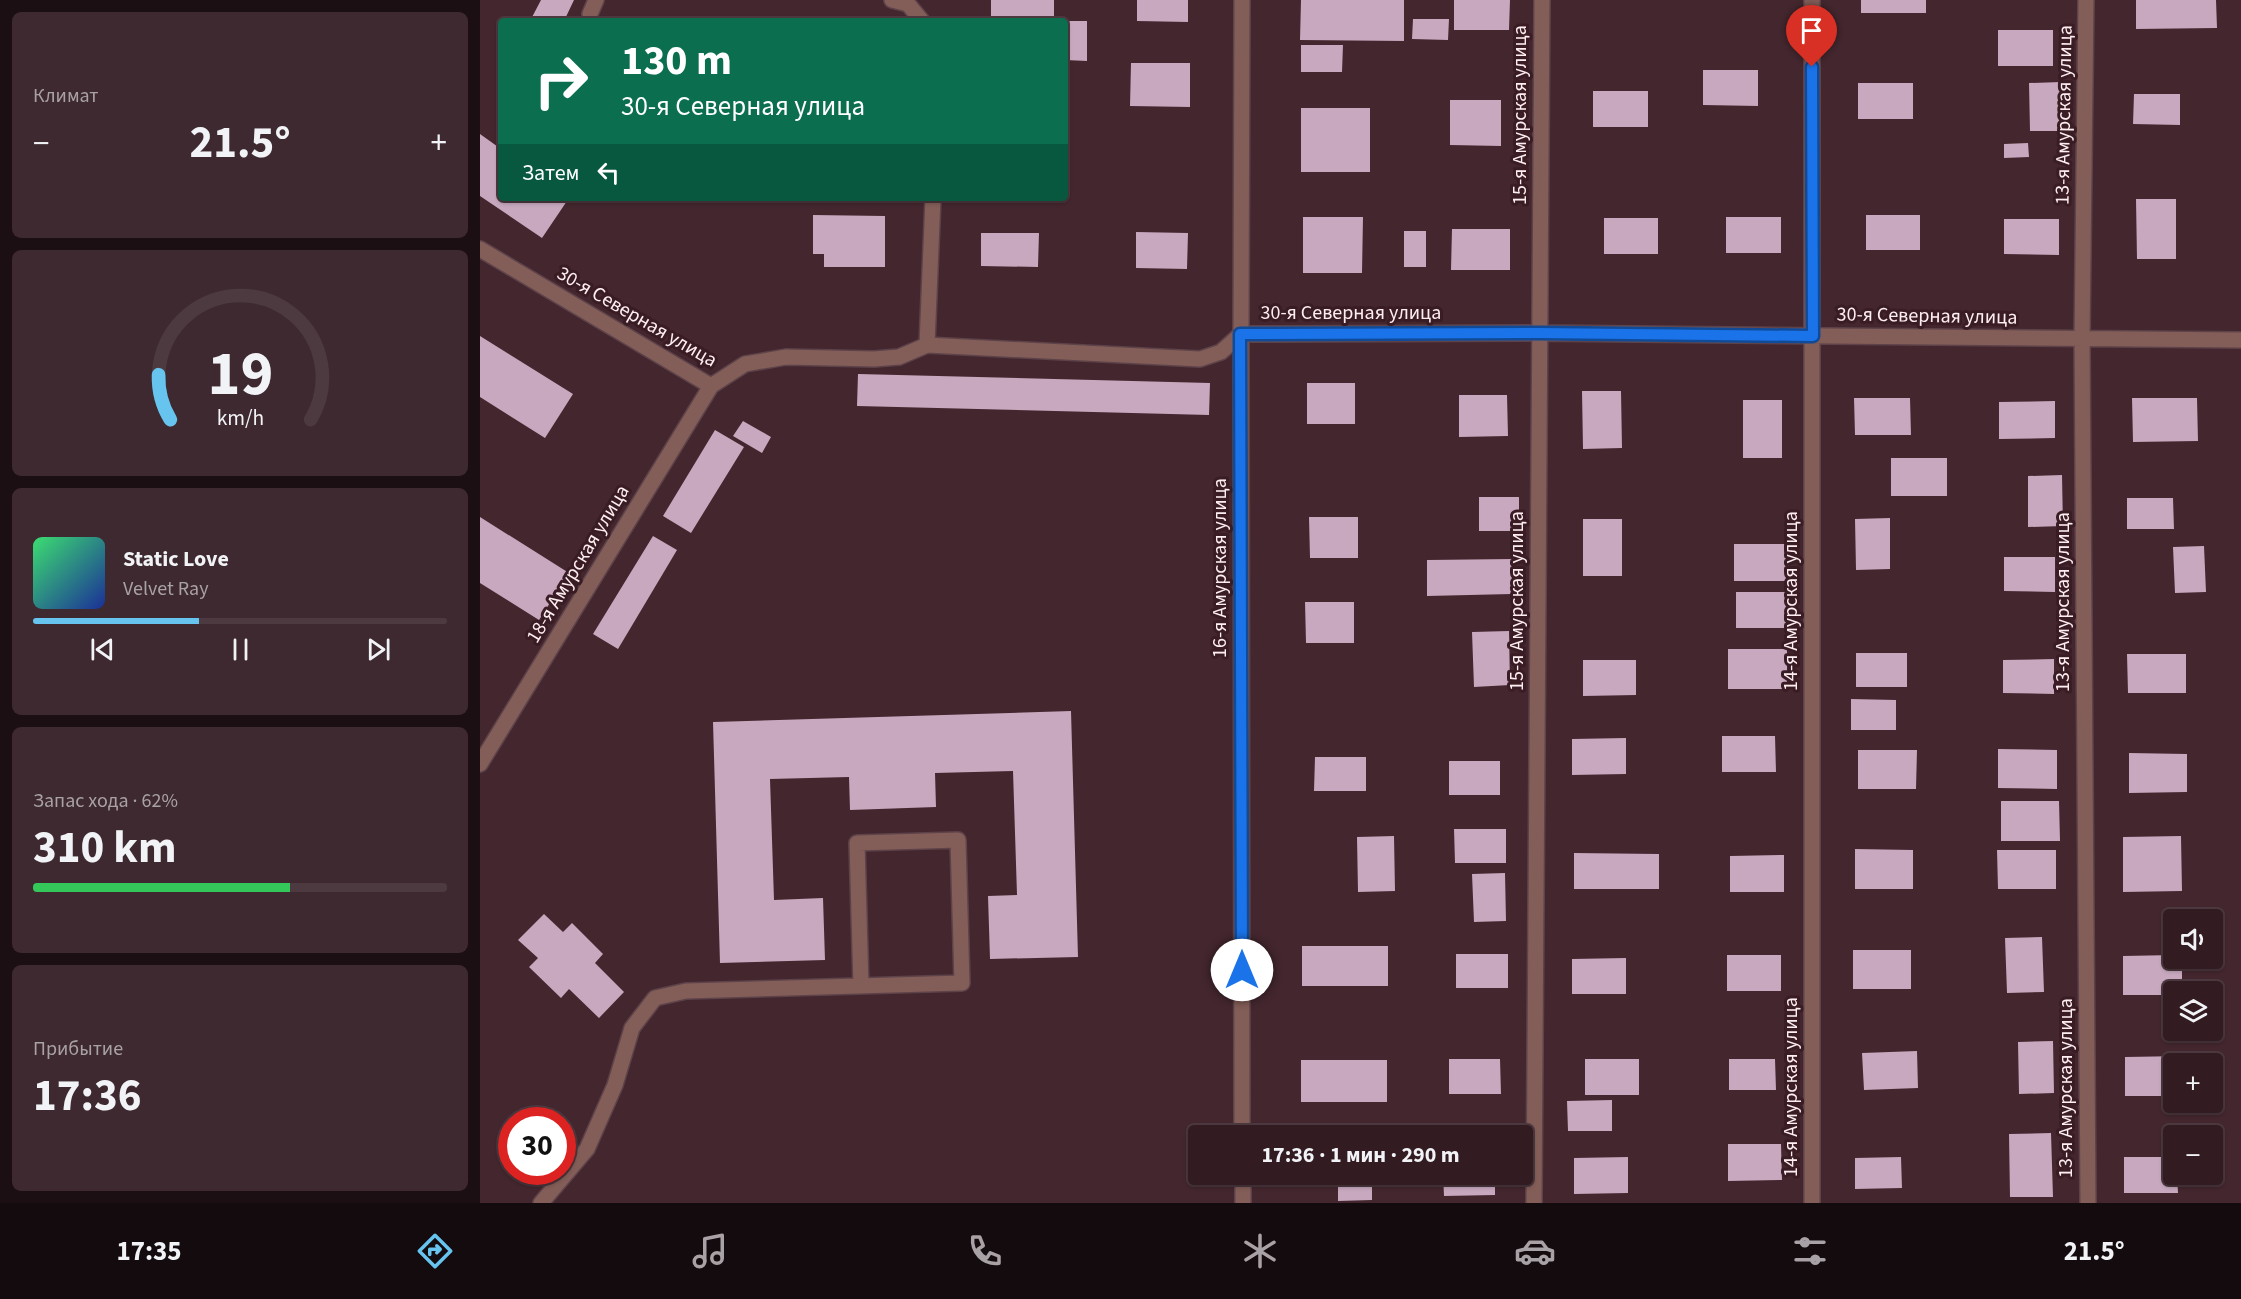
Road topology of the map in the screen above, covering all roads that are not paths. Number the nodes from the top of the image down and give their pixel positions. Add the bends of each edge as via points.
1 (892, 0) edge
2 (1242, 0) edge
3 (1542, 0) edge
4 (1812, 0) edge
5 (2086, 0) edge
6 (920, 18) edge
7 (933, 201) edge
8 (480, 249) edge
9 (1540, 333) junction
10 (1240, 334) junction
11 (1813, 336) junction
12 (2082, 339) junction
13 (2241, 340) edge
14 (927, 345) junction
15 (711, 386) junction
16 (480, 764) edge
17 (861, 986) junction
18 (1242, 1125) edge
19 (1243, 1185) edge
20 (541, 1203) edge
21 (1243, 1203) edge
22 (1534, 1203) edge
23 (1812, 1203) edge
24 (2088, 1203) edge

1 - 6 street via 908,4
2 - 10 street, 16-я Амурская улица
3 - 9 street, 15-я Амурская улица
4 - 11 street, 14-я Амурская улица
5 - 12 street, 13-я Амурская улица
7 - 14 street
8 - 15 street, 30-я Северная улица
9 - 10 street, 30-я Северная улица
9 - 11 street, 30-я Северная улица
9 - 22 street, 15-я Амурская улица
10 - 14 street, 30-я Северная улица via 1221,352 1200,359
10 - 18 street, 16-я Амурская улица
11 - 12 street, 30-я Северная улица
11 - 23 street, 14-я Амурская улица
12 - 13 street, 30-я Северная улица
12 - 24 street, 13-я Амурская улица
14 - 15 street, 30-я Северная улица via 899,357 786,357 745,363
15 - 16 street, 18-я Амурская улица
17 - 17 street via 857,843 958,840 962,983
17 - 20 street via 686,991 655,998 632,1028 615,1084 587,1149
19 - 21 street

